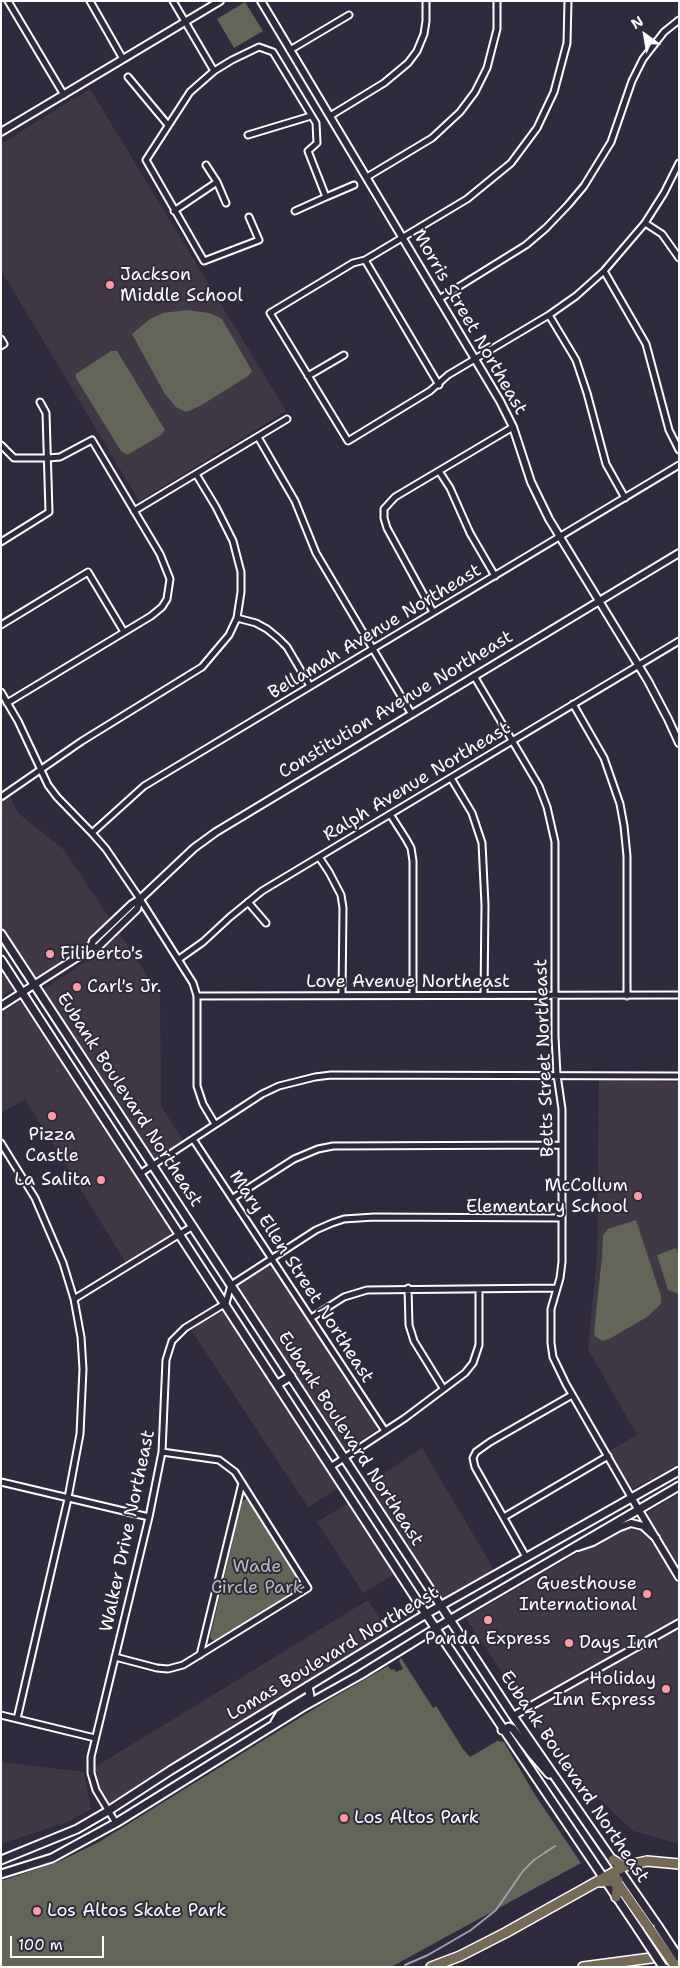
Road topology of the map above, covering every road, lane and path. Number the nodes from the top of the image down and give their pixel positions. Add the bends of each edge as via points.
1 (8, 1) edge
2 (90, 1) edge
3 (173, 1) edge
4 (220, 1) edge
5 (261, 1) edge
6 (426, 1) edge
7 (497, 1) edge
8 (568, 1) edge
9 (349, 15) dead end
10 (679, 20) edge
11 (185, 22) junction
12 (290, 50) junction
13 (123, 59) junction
14 (214, 71) junction
15 (128, 77) dead end
16 (64, 95) junction
17 (311, 116) junction
18 (330, 116) junction
19 (168, 125) junction
20 (2, 131) edge
21 (248, 135) dead end
22 (679, 163) edge
23 (206, 165) dead end
24 (367, 177) junction
25 (217, 182) junction
26 (354, 185) dead end
27 (326, 197) junction
28 (226, 203) dead end
29 (174, 210) junction
30 (295, 211) dead end
31 (249, 217) dead end
32 (645, 222) junction
33 (402, 238) junction
34 (679, 258) edge
35 (365, 260) junction
36 (604, 271) junction
37 (439, 299) junction
38 (549, 315) junction
39 (1, 339) edge
40 (1, 346) edge
41 (344, 355) dead end
42 (475, 360) junction
43 (308, 376) junction
44 (439, 385) junction
45 (40, 402) dead end
46 (287, 419) dead end
47 (513, 427) junction
48 (258, 437) junction
49 (1, 445) edge
50 (679, 450) edge
51 (48, 458) junction
52 (679, 465) edge
53 (439, 471) junction
54 (196, 474) junction
55 (625, 498) junction
56 (134, 511) junction
57 (560, 537) junction
58 (1, 542) edge
59 (679, 553) edge
60 (495, 576) junction
61 (598, 601) junction
62 (433, 612) junction
63 (237, 618) junction
64 (1, 625) edge
65 (124, 632) junction
66 (679, 641) edge
67 (373, 649) junction
68 (638, 666) junction
69 (474, 676) junction
70 (310, 686) junction
71 (1, 692) edge
72 (7, 702) junction
73 (574, 704) junction
74 (412, 713) junction
75 (512, 741) junction
76 (679, 743) edge
77 (40, 772) junction
78 (451, 778) junction
79 (1, 797) edge
80 (390, 814) junction
81 (92, 832) junction
82 (319, 857) junction
83 (140, 899) junction
84 (248, 902) junction
85 (266, 923) dead end
86 (1, 934) edge
87 (179, 959) junction
88 (1, 960) edge
89 (35, 985) junction
90 (22, 993) junction
91 (413, 994) junction
92 (342, 995) junction
93 (484, 995) junction
94 (197, 996) junction
95 (627, 996) junction
96 (679, 996) edge
97 (555, 997) junction
98 (1, 1006) edge
99 (76, 1047) junction
100 (64, 1056) junction
101 (557, 1075) junction
102 (679, 1076) edge
103 (215, 1124) junction
104 (193, 1139) junction
105 (1, 1143) edge
106 (561, 1145) junction
107 (153, 1165) junction
108 (141, 1173) junction
109 (233, 1198) junction
110 (562, 1218) junction
111 (193, 1226) junction
112 (181, 1234) junction
113 (272, 1258) junction
114 (232, 1285) junction
115 (408, 1288) junction
116 (557, 1288) junction
117 (479, 1289) junction
118 (74, 1299) junction
119 (226, 1303) junction
120 (311, 1318) junction
121 (291, 1376) junction
122 (278, 1384) junction
123 (443, 1388) junction
124 (572, 1395) junction
125 (385, 1431) junction
126 (162, 1452) junction
127 (608, 1456) junction
128 (345, 1458) junction
129 (332, 1466) junction
130 (679, 1470) edge
131 (1, 1482) edge
132 (242, 1483) junction
133 (679, 1486) edge
134 (68, 1497) junction
135 (631, 1497) junction
136 (638, 1509) junction
137 (149, 1517) junction
138 (504, 1517) junction
139 (656, 1538) junction
140 (572, 1548) junction
141 (526, 1557) junction
142 (679, 1577) edge
143 (441, 1606) junction
144 (426, 1614) junction
145 (450, 1620) junction
146 (679, 1623) edge
147 (436, 1628) junction
148 (679, 1629) edge
149 (663, 1632) junction
150 (200, 1655) junction
151 (115, 1657) junction
152 (308, 1686) junction
153 (1, 1716) edge
154 (513, 1716) junction
155 (17, 1719) junction
156 (271, 1726) junction
157 (502, 1730) junction
158 (95, 1738) junction
159 (559, 1781) junction
160 (108, 1811) junction
161 (116, 1823) junction
162 (1, 1860) edge
163 (613, 1860) joint
164 (679, 1864) edge
165 (623, 1869) junction
166 (1, 1874) edge
167 (604, 1879) junction
168 (617, 1883) junction
169 (616, 1897) junction
170 (653, 1927) junction
171 (679, 1955) edge
172 (679, 1958) edge
173 (431, 1967) edge
174 (583, 1967) edge
175 (663, 1967) edge
176 (676, 1967) edge

1 - 16 street
2 - 13 street
3 - 11 street
4 - 11 street
5 - 12 street, Morris Street Northeast
6 - 18 street via 424,34 408,63 397,74
7 - 24 street via 497,29 487,68 460,112 432,138
8 - 33 street via 567,43 559,77 547,110 521,150 501,173 481,189
9 - 12 street
10 - 37 street via 658,39 643,59 610,142 584,186 568,205 526,245
11 - 13 street
11 - 14 street
12 - 18 street, Morris Street Northeast
13 - 16 street
14 - 17 street via 259,47 273,52
14 - 19 street via 190,92
15 - 19 street
16 - 20 street
17 - 21 street
17 - 27 street via 316,123 317,142 308,151
18 - 24 street, Morris Street Northeast
19 - 29 street via 146,160
22 - 32 street
23 - 25 street
24 - 33 street, Morris Street Northeast
25 - 28 street
25 - 29 street
26 - 27 street
27 - 30 street
29 - 31 street via 204,261 259,240
32 - 34 street via 662,234
32 - 36 street
33 - 35 street
33 - 37 street, Morris Street Northeast
35 - 43 street via 353,263 270,313
35 - 44 street
36 - 38 street
36 - 50 street via 646,344 669,430
37 - 42 street, Morris Street Northeast
38 - 42 street
38 - 55 street via 576,360 606,464
39 - 40 street via 4,344
41 - 43 street
42 - 44 street via 448,375
42 - 47 street, Morris Street Northeast
43 - 44 street via 348,441
45 - 51 street via 46,413
46 - 48 street
47 - 53 street
47 - 57 street, Morris Street Northeast via 531,482
48 - 54 street
48 - 67 street via 295,501 316,553
49 - 51 street via 14,458
51 - 56 street via 60,457 92,440
51 - 58 street via 49,512
52 - 55 street, Bellamah Avenue Northeast
53 - 60 street
53 - 62 street via 395,497 384,509 387,528
54 - 56 street
54 - 63 street via 233,541 241,572
55 - 57 street, Bellamah Avenue Northeast
56 - 65 street via 170,579 167,599 162,607
57 - 60 street, Bellamah Avenue Northeast
57 - 61 street, Morris Street Northeast
59 - 61 street, Constitution Avenue Northeast
60 - 62 street, Bellamah Avenue Northeast
61 - 68 street, Morris Street Northeast
61 - 69 street, Constitution Avenue Northeast
62 - 67 street, Bellamah Avenue Northeast
63 - 70 street via 256,623 278,638
63 - 77 street via 229,635 202,667 82,741
64 - 65 street via 88,572
65 - 72 street
66 - 68 street, Ralph Avenue Northeast
67 - 70 street, Bellamah Avenue Northeast
67 - 74 street
68 - 73 street, Ralph Avenue Northeast
68 - 76 street, Morris Street Northeast
69 - 74 street, Constitution Avenue Northeast
69 - 75 street, Betts Street Northeast
70 - 81 street, Bellamah Avenue Northeast via 144,786
71 - 72 street
72 - 77 street
73 - 75 street, Ralph Avenue Northeast
73 - 95 street via 604,758 624,826
74 - 83 street, Constitution Avenue Northeast via 216,832 194,848
75 - 78 street, Ralph Avenue Northeast
75 - 97 street, Betts Street Northeast via 547,807 555,842
77 - 79 street
77 - 81 street via 57,797
78 - 80 street, Ralph Avenue Northeast
78 - 93 street via 472,813 482,843
80 - 82 street, Ralph Avenue Northeast
80 - 91 street via 411,848 413,861
81 - 83 street
82 - 84 street, Ralph Avenue Northeast
82 - 92 street via 341,894
83 - 87 street
83 - 89 street, Constitution Avenue Northeast via 137,909 98,948 90,949
84 - 85 street
84 - 87 street, Ralph Avenue Northeast
86 - 89 main road, Eubank Boulevard Northeast
87 - 94 street
88 - 90 main road, Eubank Boulevard Northeast
89 - 90 street, Constitution Avenue Northeast
89 - 99 main road, Eubank Boulevard Northeast
90 - 98 street, Constitution Avenue Northeast
90 - 100 main road, Eubank Boulevard Northeast
91 - 92 street, Love Avenue Northeast
91 - 93 street, Love Avenue Northeast
92 - 94 street, Love Avenue Northeast
93 - 97 street, Love Avenue Northeast
94 - 103 street via 198,1086 203,1104
95 - 96 street, Love Avenue Northeast
95 - 97 street, Love Avenue Northeast
97 - 101 street, Betts Street Northeast
99 - 100 main road
99 - 107 main road, Eubank Boulevard Northeast
100 - 108 main road, Eubank Boulevard Northeast
101 - 102 street
101 - 103 street via 315,1076 262,1094
101 - 106 street, Betts Street Northeast via 562,1099
103 - 104 street
104 - 107 street
104 - 109 street, Mary Ellen Street Northeast
105 - 118 street via 47,1222
106 - 109 street via 333,1146 294,1159
106 - 110 street, Betts Street Northeast
107 - 108 street
107 - 111 main road, Eubank Boulevard Northeast
108 - 112 main road, Eubank Boulevard Northeast
109 - 113 street, Mary Ellen Street Northeast
110 - 113 street via 344,1219 316,1230
110 - 116 street, Betts Street Northeast via 562,1262
111 - 112 street
111 - 114 main road, Eubank Boulevard Northeast
112 - 118 street
112 - 119 main road, Eubank Boulevard Northeast
113 - 114 street
113 - 120 street, Mary Ellen Street Northeast
114 - 119 street
114 - 121 main road, Eubank Boulevard Northeast
115 - 117 street
115 - 120 street via 378,1288 354,1293
115 - 123 street via 409,1325 414,1342
116 - 117 street
116 - 124 street, Betts Street Northeast via 551,1309 550,1343 553,1357
117 - 123 street via 479,1345 473,1363
118 - 134 street via 81,1336 83,1400
119 - 122 main road, Eubank Boulevard Northeast
119 - 126 street, Walker Drive Northeast via 185,1328 172,1341 166,1360
120 - 125 street, Mary Ellen Street Northeast
121 - 122 main road
121 - 128 main road, Eubank Boulevard Northeast
122 - 129 main road, Eubank Boulevard Northeast
123 - 125 street
124 - 127 street, Betts Street Northeast
124 - 138 street via 480,1448 474,1456 475,1467
125 - 128 street
126 - 132 street via 219,1460 235,1472
126 - 137 street, Walker Drive Northeast
127 - 135 street, Betts Street Northeast
127 - 138 street
128 - 129 street
128 - 143 main road, Eubank Boulevard Northeast
129 - 144 main road, Eubank Boulevard Northeast
130 - 135 main road, Lomas Boulevard Northeast
131 - 134 street
132 - 150 street
132 - 150 street via 308,1588
133 - 136 main road, Lomas Boulevard Northeast
134 - 137 street
134 - 155 street
135 - 136 street
135 - 141 main road, Lomas Boulevard Northeast
136 - 139 street
136 - 140 main road, Lomas Boulevard Northeast
137 - 151 street, Walker Drive Northeast
138 - 141 street
139 - 140 street via 643,1526 631,1523 593,1542
139 - 142 street
140 - 145 main road, Lomas Boulevard Northeast
141 - 143 main road, Lomas Boulevard Northeast
143 - 144 main road, Lomas Boulevard Northeast
143 - 145 main road, Eubank Boulevard Northeast
144 - 147 main road, Eubank Boulevard Northeast
144 - 152 main road, Lomas Boulevard Northeast
145 - 147 main road, Lomas Boulevard Northeast
145 - 154 main road, Eubank Boulevard Northeast
146 - 149 street
147 - 156 main road, Lomas Boulevard Northeast
147 - 157 main road, Eubank Boulevard Northeast
148 - 149 street
149 - 154 street
150 - 151 street via 168,1669
151 - 158 street, Walker Drive Northeast
152 - 156 main road via 310,1696 280,1714
152 - 160 main road, Lomas Boulevard Northeast
153 - 155 street
154 - 159 main road, Eubank Boulevard Northeast
155 - 158 street
156 - 161 main road, Lomas Boulevard Northeast
157 - 159 main road via 513,1729 542,1767
157 - 167 main road, Eubank Boulevard Northeast
158 - 160 street, Walker Drive Northeast via 91,1773
159 - 163 main road, Eubank Boulevard Northeast
160 - 161 street, Walker Drive Northeast
160 - 162 main road, Lomas Boulevard Northeast via 77,1829
161 - 166 main road, Lomas Boulevard Northeast via 52,1858
163 - 165 highway
164 - 165 highway via 647,1861
165 - 167 highway
165 - 168 highway
165 - 170 main road, Eubank Boulevard Northeast
167 - 168 highway
167 - 169 main road, Eubank Boulevard Northeast
167 - 173 highway via 460,1956
168 - 169 highway
168 - 170 highway
169 - 175 main road, Eubank Boulevard Northeast, bridge
170 - 172 main road, Eubank Boulevard Northeast, bridge
170 - 176 highway, bridge
171 - 174 highway

